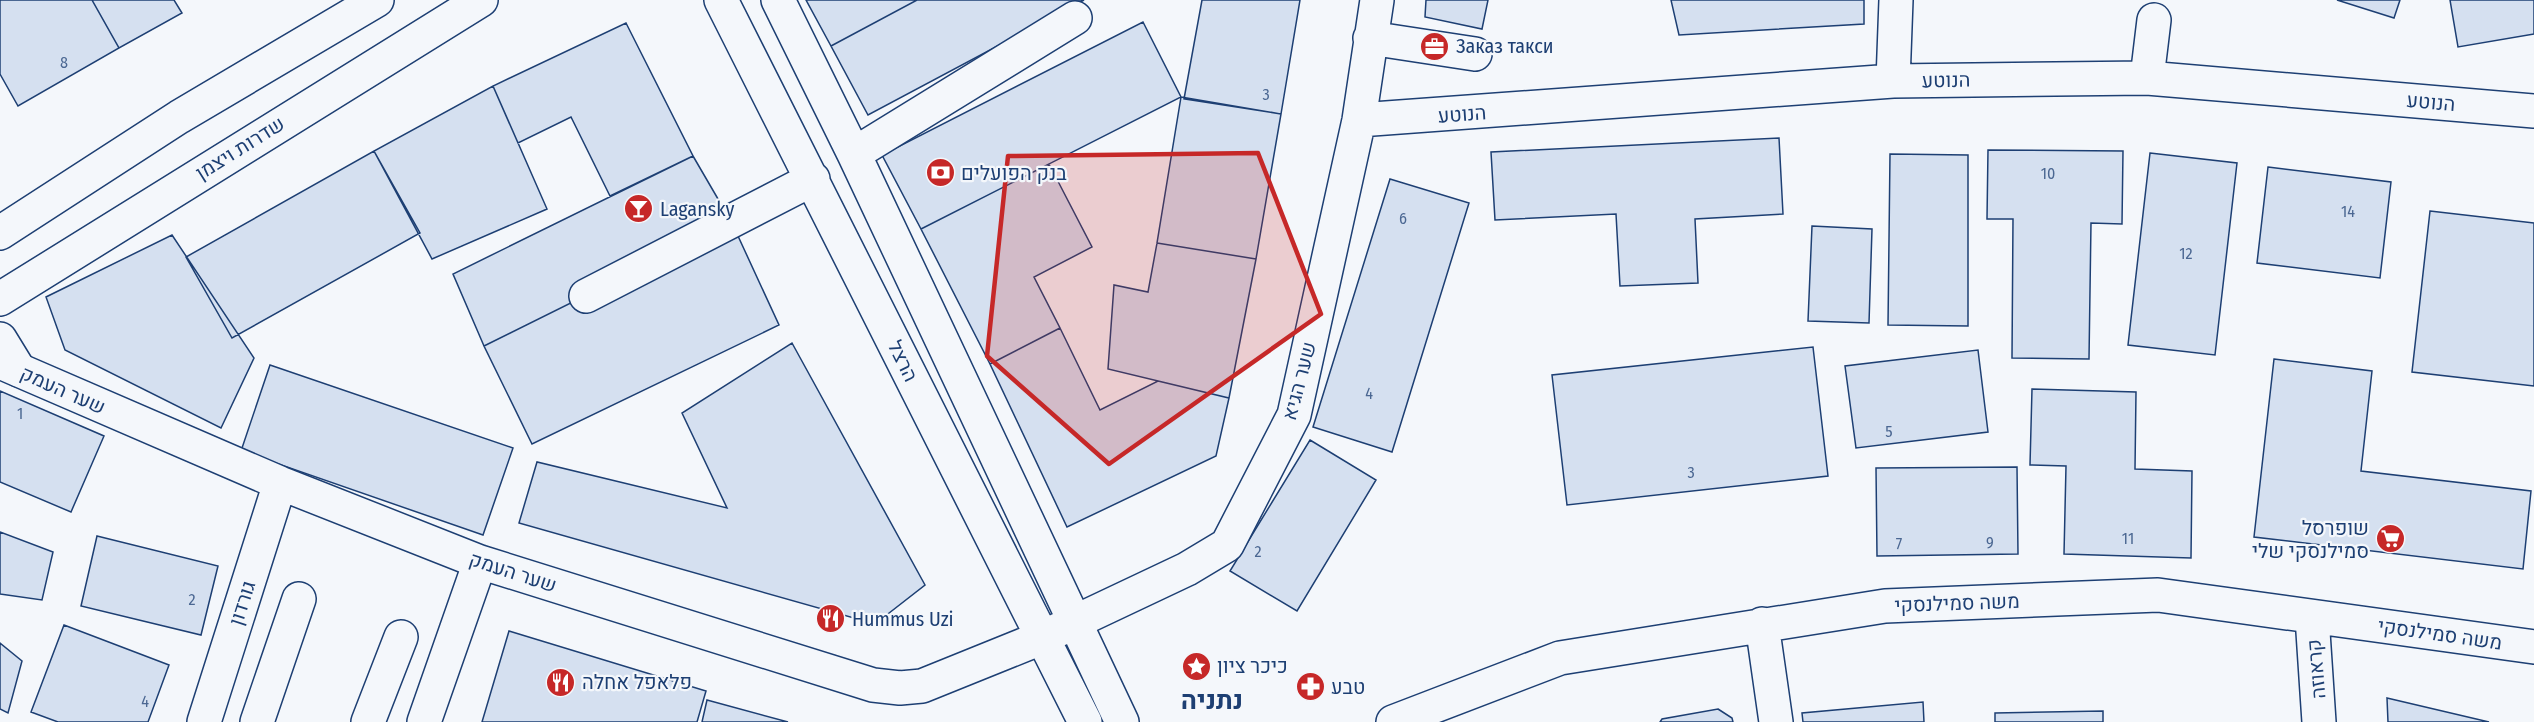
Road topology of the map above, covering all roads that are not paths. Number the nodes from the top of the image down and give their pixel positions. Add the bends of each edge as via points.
1 (376, 0) edge
2 (481, 0) edge
3 (721, 0) edge
4 (778, 0) edge
5 (1377, 0) edge
6 (1896, 0) edge
7 (1075, 18) dead end
8 (2154, 20) dead end
9 (1371, 38) junction
10 (1475, 54) dead end
11 (2147, 78) junction
12 (1893, 81) junction
13 (2534, 111) edge
14 (1359, 120) junction
15 (854, 154) junction
16 (813, 179) junction
17 (0, 233) edge
18 (586, 296) dead end
19 (0, 299) edge
20 (0, 339) edge
21 (10, 366) edge
22 (280, 483) junction
23 (480, 562) junction
24 (299, 599) dead end
25 (2312, 617) junction
26 (1076, 620) junction
27 (1762, 624) junction
28 (401, 637) dead end
29 (1041, 638) junction
30 (2534, 647) edge
31 (204, 722) edge
32 (257, 722) edge
33 (368, 722) edge
34 (424, 722) edge
35 (1085, 722) edge
36 (1122, 722) edge
37 (1393, 722) edge
38 (1776, 722) edge
39 (2319, 722) edge

1 - 17 street via 179,117
2 - 19 street, שדרות ויצמן
3 - 16 street, הרצל
4 - 15 street
5 - 9 street, שער הגיא
6 - 12 street
7 - 15 street
8 - 11 street
9 - 10 street
9 - 14 street, שער הגיא
11 - 12 street, הנוטע
11 - 13 street, הנוטע
12 - 14 street, הנוטע
14 - 26 street, שער הגיא via 1294,416 1227,545 1187,569
15 - 26 street
16 - 18 street
16 - 29 street, הרצל
20 - 21 street
21 - 22 street, שער העמק
22 - 23 street, שער העמק
22 - 31 street, גורדון
23 - 29 street, שער העמק via 873,685 922,686
23 - 34 street
24 - 32 street
25 - 27 street, משה סמילנסקי via 2158,595 1885,606
25 - 30 street, משה סמילנסקי
25 - 39 street, קראוזה
26 - 29 street, שער הגיא
26 - 36 street
27 - 37 street, משה סמילנסקי via 1560,658
27 - 38 street
28 - 33 street
29 - 35 street, הרצל

